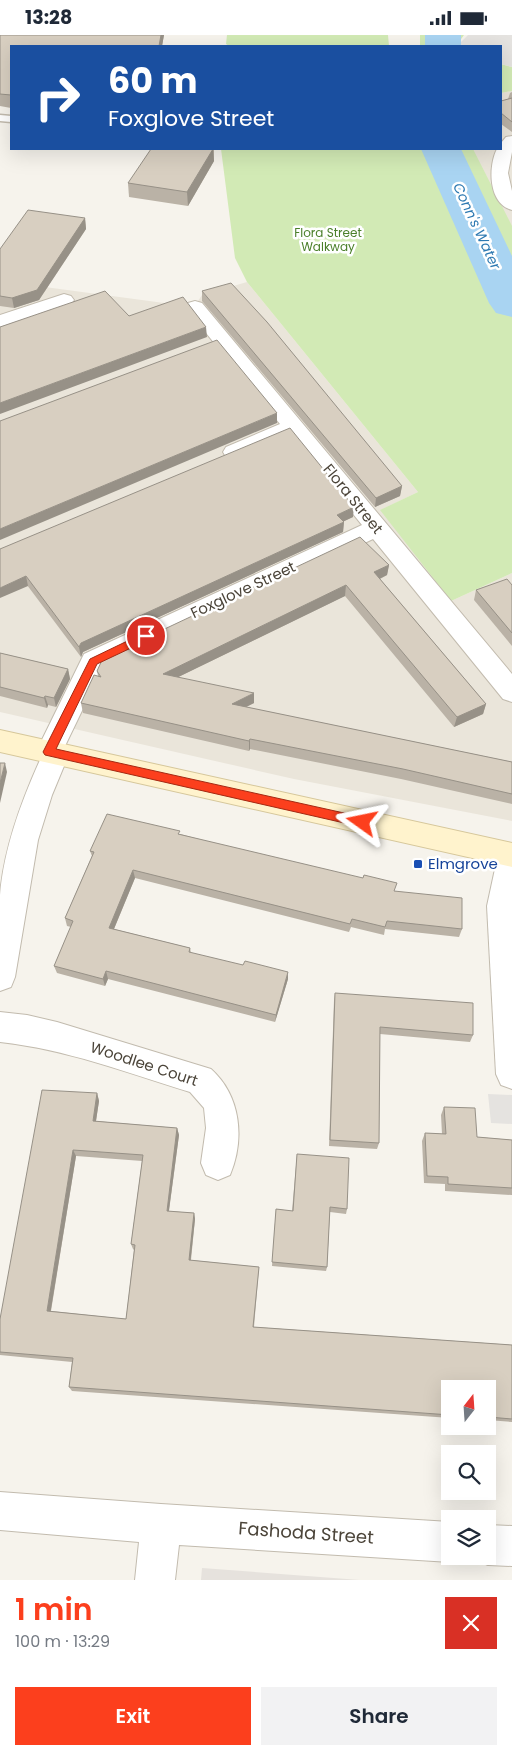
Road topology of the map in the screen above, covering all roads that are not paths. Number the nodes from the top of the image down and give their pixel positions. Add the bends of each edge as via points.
1 (512, 141) edge
2 (512, 205) edge
3 (64, 300) dead end
4 (195, 307) dead end
5 (0, 321) edge
6 (294, 426) junction
7 (214, 460) edge
8 (376, 528) junction
9 (512, 691) edge
10 (0, 741) edge
11 (53, 753) junction
12 (512, 855) edge
13 (0, 977) edge
14 (0, 1027) edge
15 (512, 1074) edge
16 (218, 1163) dead end
17 (0, 1511) edge
18 (161, 1524) junction
19 (441, 1541) edge
20 (496, 1545) edge
21 (512, 1546) edge
22 (155, 1580) edge

1 - 2 street via 501,155 501,187 505,199
3 - 5 street
4 - 6 street, Flora Street via 213,343
6 - 7 street
6 - 8 street, Flora Street
8 - 9 street, Flora Street
8 - 11 street, Foxglove Street via 93,661
10 - 11 main road
11 - 12 main road
11 - 13 street, Foxglove Street via 24,840
12 - 15 street via 502,906
14 - 16 street, Woodlee Court via 56,1037 200,1080 214,1092 221,1112
17 - 18 street, Fashoda Street
18 - 19 street, Fashoda Street
18 - 22 street
20 - 21 street

